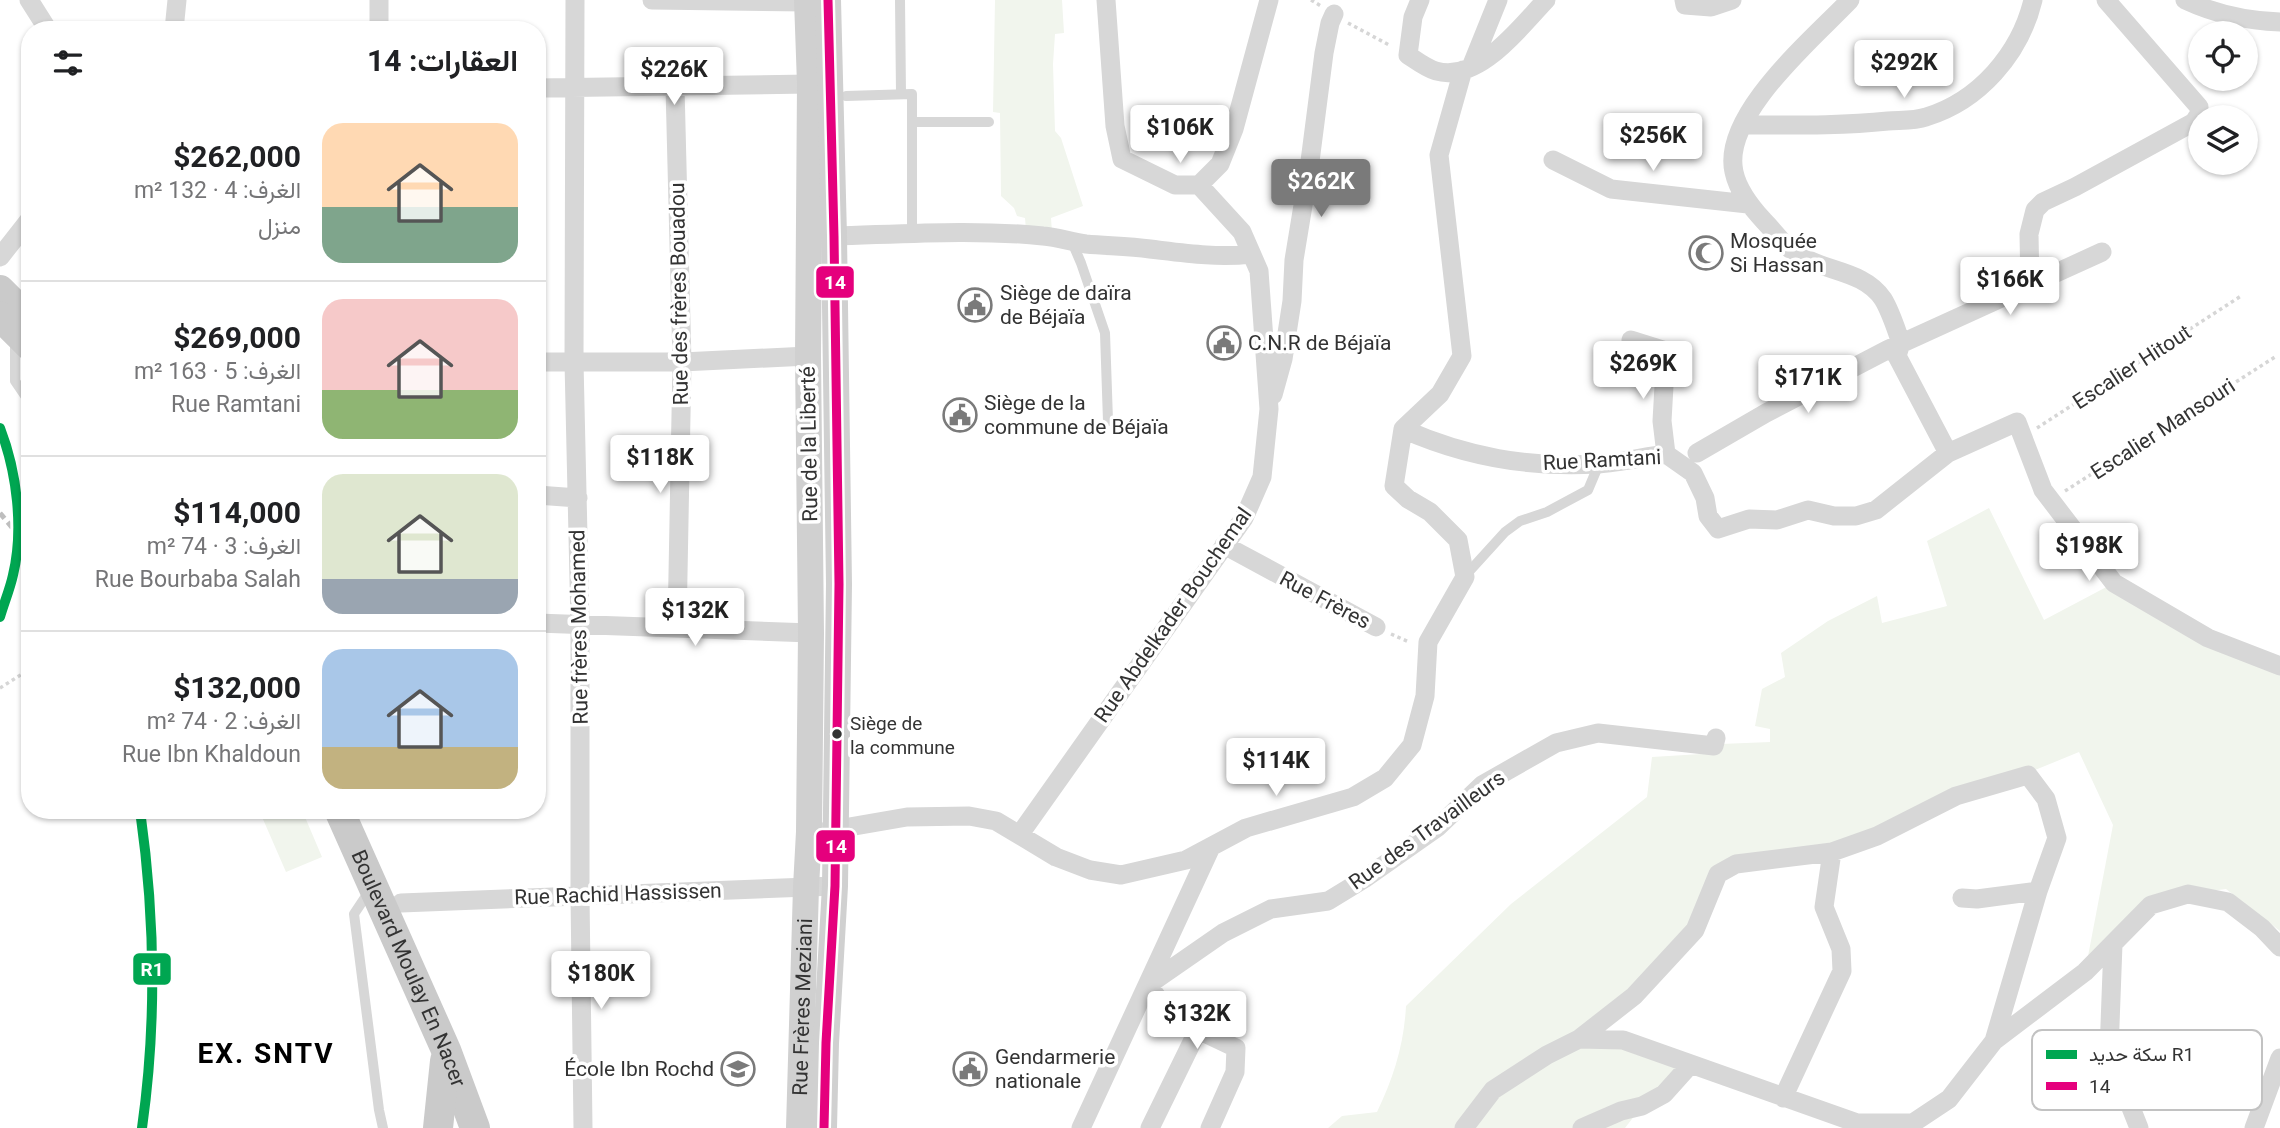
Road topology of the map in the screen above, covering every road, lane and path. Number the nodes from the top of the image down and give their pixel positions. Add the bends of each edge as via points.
1 (29, 0) edge
2 (177, 0) edge
3 (379, 0) edge
4 (575, 0) edge
5 (652, 0) edge
6 (900, 0) edge
7 (1107, 0) edge
8 (1269, 0) edge
9 (1311, 0) edge
10 (1420, 0) edge
11 (1498, 0) edge
12 (1546, 0) edge
13 (1684, 0) edge
14 (1732, 0) edge
15 (1850, 0) edge
16 (2033, 0) edge
17 (2106, 0) edge
18 (2185, 0) edge
19 (814, 1) edge
20 (695, 6) edge
21 (1334, 14) junction
22 (42, 21) edge
23 (175, 21) edge
24 (379, 21) edge
25 (2280, 22) edge
26 (1408, 55) junction
27 (1467, 69) junction
28 (689, 81) junction
29 (810, 84) junction
30 (546, 88) edge
31 (575, 88) junction
32 (901, 94) junction
33 (846, 96) dead end
34 (912, 122) junction
35 (989, 122) dead end
36 (1743, 125) junction
37 (1553, 160) dead end
38 (1199, 185) junction
39 (1748, 204) junction
40 (21, 230) edge
41 (912, 233) junction
42 (834, 236) junction
43 (1072, 242) junction
44 (2102, 252) dead end
45 (1251, 254) junction
46 (0, 257) edge
47 (2031, 286) junction
48 (0, 290) edge
49 (2241, 296) dead end
50 (18, 337) edge
51 (1632, 340) dead end
52 (1895, 350) junction
53 (808, 356) junction
54 (2275, 357) dead end
55 (546, 362) edge
56 (575, 362) junction
57 (682, 362) junction
58 (21, 390) edge
59 (1269, 409) junction
60 (1108, 421) dead end
61 (1403, 429) junction
62 (2022, 437) junction
63 (1697, 453) dead end
64 (1948, 453) junction
65 (1666, 454) junction
66 (1599, 464) junction
67 (546, 496) edge
68 (578, 498) junction
69 (2051, 500) junction
70 (1224, 545) junction
71 (1465, 577) junction
72 (546, 623) edge
73 (580, 623) junction
74 (677, 627) junction
75 (1377, 627) joint
76 (811, 633) junction
77 (1428, 642) junction
78 (2280, 666) edge
79 (21, 675) edge
80 (0, 688) edge
81 (1716, 738) dead end
82 (343, 819) edge
83 (365, 819) edge
84 (836, 831) junction
85 (809, 832) junction
86 (1020, 834) junction
87 (1211, 847) junction
88 (1832, 852) junction
89 (372, 886) junction
90 (835, 886) junction
91 (806, 887) junction
92 (2038, 891) junction
93 (580, 895) junction
94 (1962, 898) dead end
95 (401, 903) junction
96 (2113, 944) junction
97 (2280, 947) edge
98 (1148, 985) junction
99 (1198, 1030) junction
100 (2110, 1030) edge
101 (1579, 1039) junction
102 (1994, 1041) junction
103 (446, 1050) junction
104 (2280, 1058) edge
105 (1690, 1065) junction
106 (1783, 1098) junction
107 (2262, 1106) edge
108 (2132, 1110) edge
109 (2261, 1110) edge
110 (383, 1128) edge
111 (438, 1128) edge
112 (475, 1128) edge
113 (490, 1128) edge
114 (583, 1128) edge
115 (799, 1128) edge
116 (824, 1128) edge
117 (1082, 1128) edge
118 (1150, 1128) edge
119 (1210, 1128) edge
120 (1464, 1128) edge
121 (1582, 1128) edge
122 (2139, 1128) edge
123 (2254, 1128) edge

1 - 22 street
2 - 23 street
3 - 24 street
4 - 31 street, Rue frères Mohamed
5 - 20 street
6 - 32 lane
7 - 38 street via 1115,126 1122,159 1175,185
8 - 38 street via 1225,152
9 - 21 path
10 - 26 street
11 - 27 street
12 - 27 street via 1505,44
13 - 14 street via 1685,5 1711,7
15 - 36 street via 1781,68
16 - 36 street via 2008,58 1967,99 1925,118 1863,124
17 - 47 street via 2199,107 2199,114 2194,122 2035,210 2029,234
18 - 25 street via 2252,21
19 - 20 street
19 - 29 main road, Rue de la Liberté
19 - 42 main road, Rue de la Liberté
21 - 26 path
21 - 59 street via 1324,53 1283,359
26 - 27 street via 1439,72
27 - 61 street via 1439,155 1462,356 1440,394
28 - 29 street
28 - 31 street
28 - 57 street, Rue des frères Bouadou
29 - 53 main road, Rue de la Liberté
30 - 31 street
31 - 56 street, Rue frères Mohamed
32 - 33 lane
32 - 34 lane via 912,94
34 - 35 lane
34 - 41 lane
36 - 39 street via 1732,157
37 - 39 street via 1611,189
38 - 45 street, Rue Abdelkader Bouchemal via 1242,232
39 - 52 street via 1794,252 1875,290 1884,301
40 - 46 street
41 - 42 street
41 - 43 street via 1034,235
42 - 84 main road, Rue de la Liberté via 839,584
43 - 45 street via 1191,255
43 - 60 lane via 1105,333
44 - 47 street
45 - 59 street, Rue Abdelkader Bouchemal via 1259,271
47 - 52 street
48 - 50 main road
49 - 62 path, Escalier Hitout
50 - 58 lane via 15,381
51 - 65 street via 1667,351 1662,421
52 - 63 street via 1766,413
52 - 64 street
53 - 57 street
53 - 76 main road, Rue de la Liberté
54 - 69 path, Escalier Mansouri
55 - 56 street
56 - 57 street
56 - 68 street, Rue frères Mohamed
57 - 74 street, Rue des frères Bouadou
59 - 70 street, Rue Abdelkader Bouchemal via 1262,477 1244,518
61 - 66 street, Rue Ramtani via 1486,457 1539,464
61 - 71 street via 1394,486 1458,540
62 - 64 street via 2017,422
62 - 69 street
64 - 65 street, Rue Ramtani via 1876,510 1856,516 1808,510 1718,529 1708,516 1693,473
65 - 66 street, Rue Ramtani
66 - 71 lane via 1588,490 1505,531
67 - 68 street
68 - 73 street, Rue frères Mohamed
69 - 78 street via 2114,583 2208,638
70 - 75 street, Rue Frères
70 - 86 street, Rue Abdelkader Bouchemal
71 - 77 street
72 - 73 street
73 - 74 street
73 - 93 street, Rue frères Mohamed
74 - 76 street
75 - 77 path, Rue Frères via 1417,645
76 - 85 main road, Rue de la Liberté
77 - 87 street via 1424,696 1412,745 1385,778 1353,797 1246,828
79 - 80 path
81 - 98 street, Rue des Travailleurs via 1714,746 1598,733 1556,743 1482,785 1438,827 1364,880 1328,901 1271,909 1223,933
82 - 89 main road, Boulevard Moulay En Nacer
83 - 95 main road, Boulevard Moulay En Nacer
84 - 85 street
84 - 86 street via 907,817 969,816 996,821
84 - 90 main road, Rue de la Liberté
85 - 91 main road, Rue de la Liberté
86 - 87 street via 1056,857 1121,876 1186,860
87 - 98 street
88 - 92 street via 1956,796 2028,775 2046,799 2057,838
88 - 101 street via 1736,864 1718,874 1695,930 1634,996
88 - 106 street via 1824,907 1841,949 1842,971
89 - 103 main road, Boulevard Moulay En Nacer
89 - 110 lane via 354,914
90 - 91 street, Rue Rachid Hassissen
90 - 116 main road, Rue Frères Meziani
91 - 93 street, Rue Rachid Hassissen
91 - 115 main road, Rue Frères Meziani
92 - 94 street
92 - 102 street
93 - 95 street, Rue Rachid Hassissen
93 - 114 street, Rue frères Mohamed
95 - 113 main road, Boulevard Moulay En Nacer
96 - 97 street via 2151,905 2188,894 2228,902
96 - 100 street
96 - 102 street via 2085,972
98 - 99 street via 1165,1008
98 - 117 street
99 - 118 street
99 - 119 street via 1236,1048 1235,1072
101 - 105 street via 1623,1040
101 - 120 street via 1493,1090
102 - 106 street via 1949,1099 1913,1123 1857,1124
103 - 111 main road
103 - 112 main road, Boulevard Moulay En Nacer
104 - 107 street
105 - 106 street
105 - 121 street via 1664,1094
108 - 122 street
109 - 123 street

